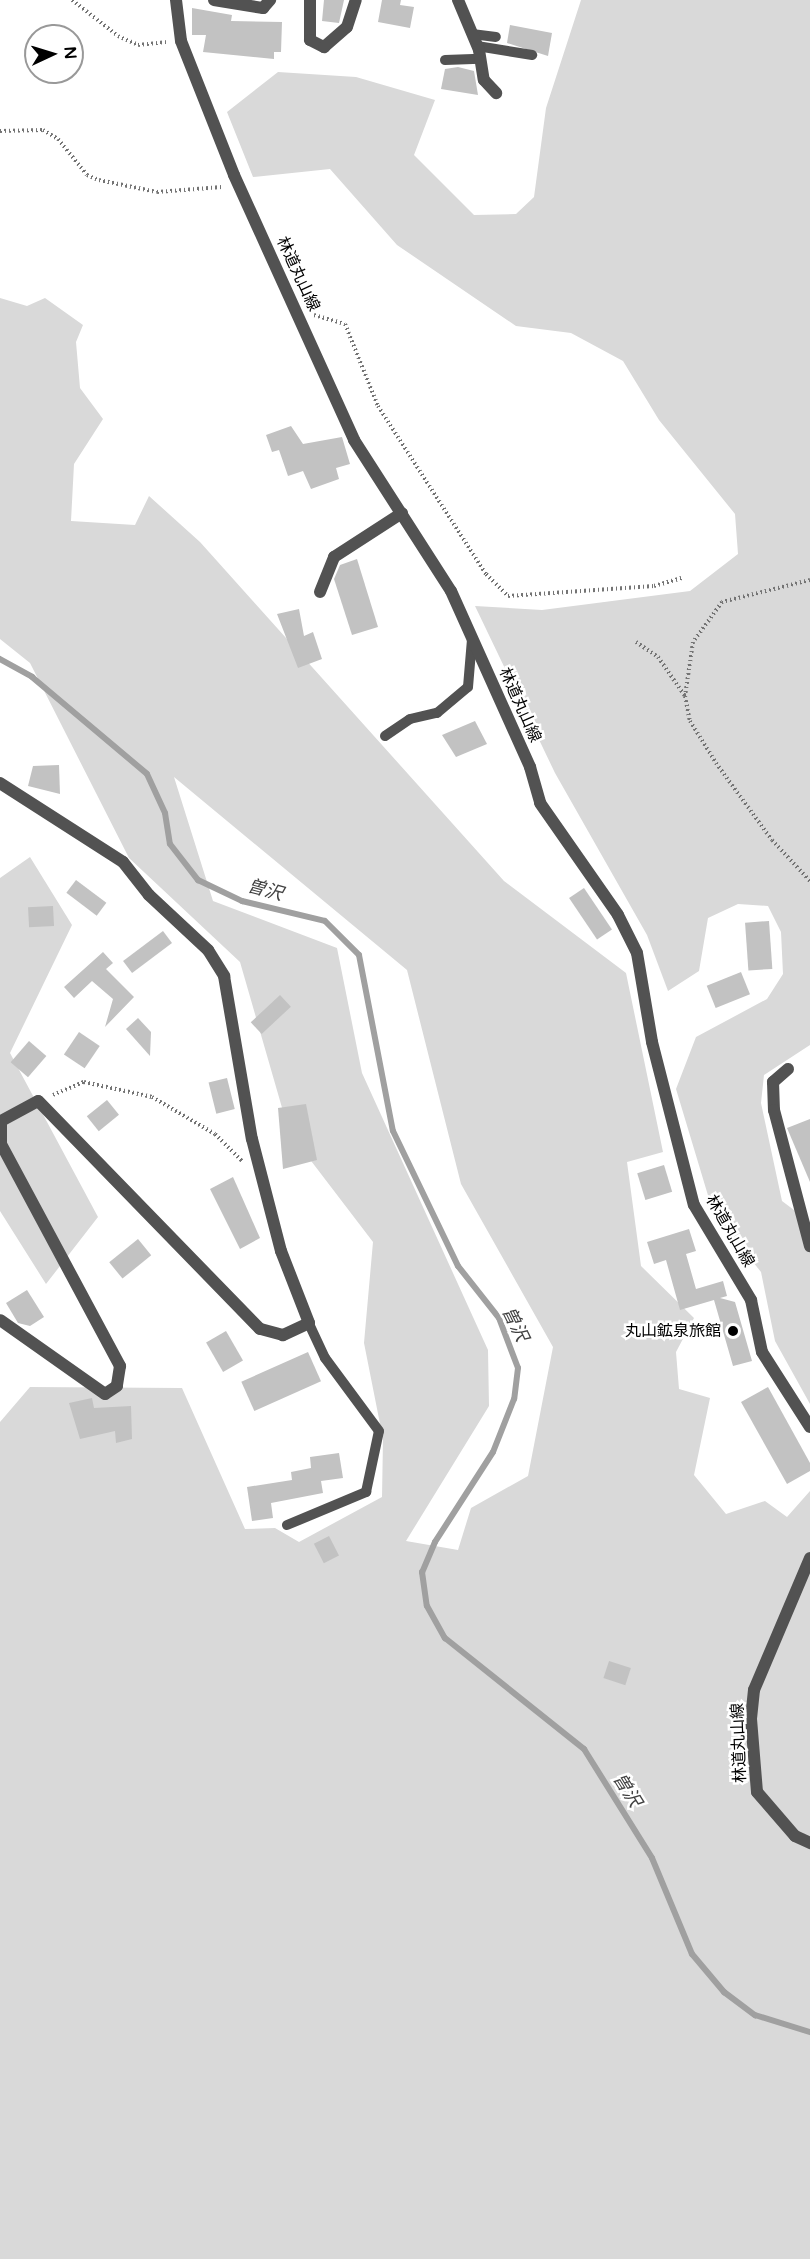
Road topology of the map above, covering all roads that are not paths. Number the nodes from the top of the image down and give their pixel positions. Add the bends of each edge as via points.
1 (176, 0) edge
2 (214, 0) edge
3 (270, 0) edge
4 (310, 0) edge
5 (356, 0) edge
6 (458, 0) edge
7 (496, 37) dead end
8 (475, 40) junction
9 (532, 55) dead end
10 (480, 59) junction
11 (446, 60) dead end
12 (496, 93) dead end
13 (402, 513) junction
14 (320, 592) dead end
15 (472, 639) junction
16 (385, 736) dead end
17 (0, 783) edge
18 (788, 1069) dead end
19 (810, 1246) edge
20 (0, 1320) edge
21 (309, 1323) junction
22 (810, 1427) edge
23 (287, 1525) dead end
24 (810, 1558) edge
25 (810, 1843) edge

1 - 13 street, 林道丸山線 via 181,41 241,189 354,440
2 - 3 street via 263,8
4 - 5 street via 310,40 324,47 348,27
6 - 8 street
7 - 8 lane
8 - 9 lane
8 - 10 street
10 - 11 lane
10 - 12 street via 484,80
13 - 14 street via 334,557
13 - 15 street, 林道丸山線 via 451,591
15 - 16 lane via 468,687 437,713 410,719
15 - 22 street, 林道丸山線 via 530,767 540,803 618,915 637,953 652,1042 694,1205 751,1300 762,1352
17 - 21 street via 123,862 149,895 208,950 224,976 261,1172 281,1251
18 - 19 street via 772,1082 774,1110
20 - 21 street via 105,1394 117,1386 120,1366 1,1144 1,1121 38,1101 260,1329 283,1335
21 - 23 lane via 325,1358 379,1431 366,1492
24 - 25 street, 林道丸山線 via 754,1690 751,1719 757,1792 795,1836

